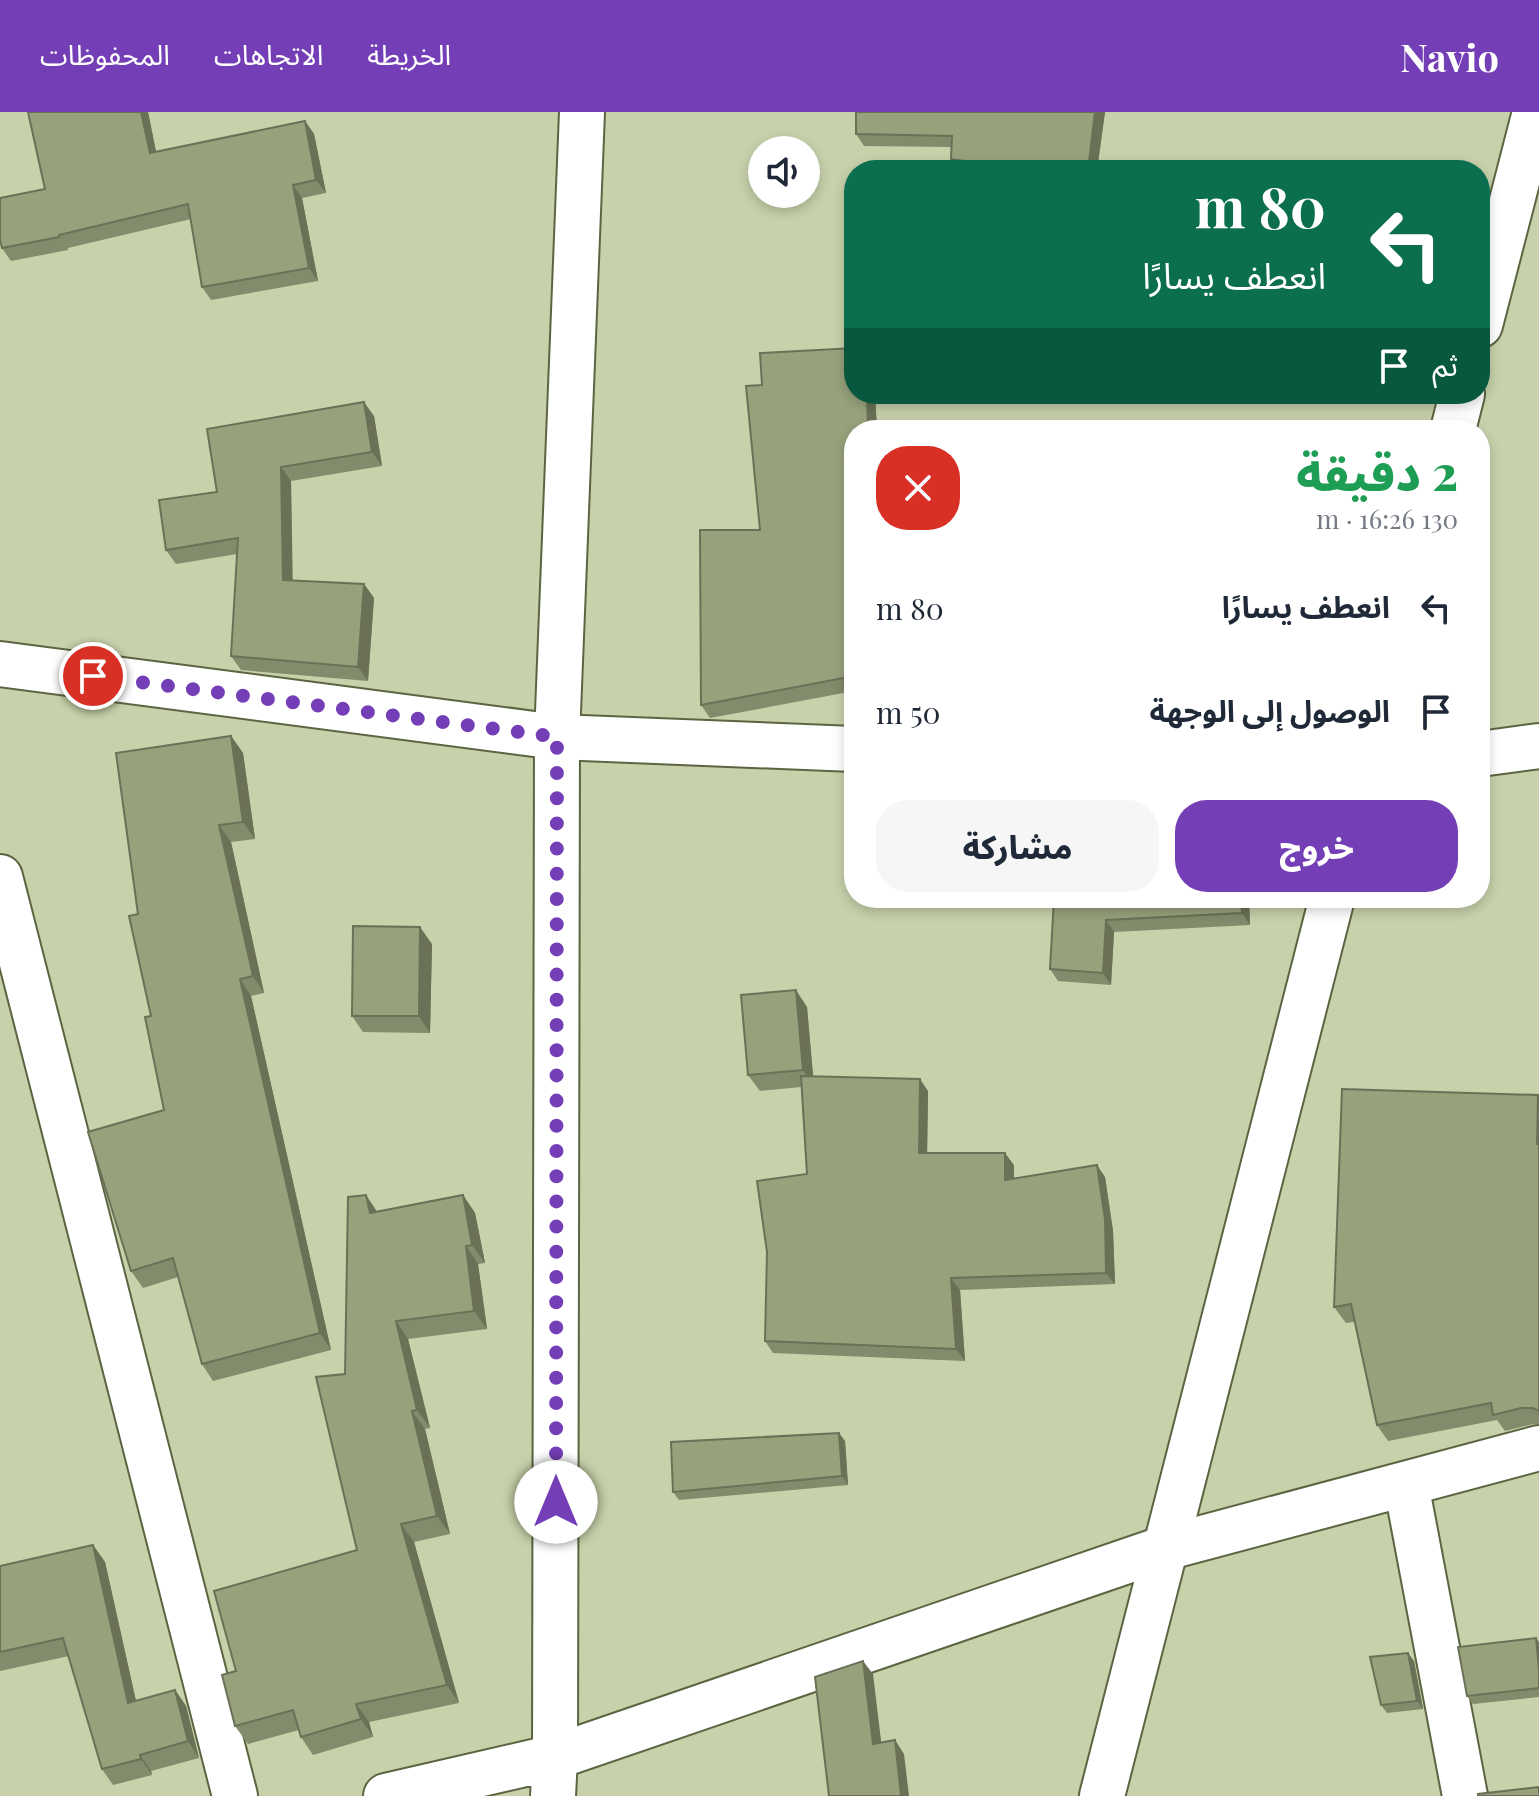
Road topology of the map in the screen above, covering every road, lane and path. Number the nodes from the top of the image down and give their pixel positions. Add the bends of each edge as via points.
1 (582, 112) edge
2 (1535, 112) edge
3 (1490, 286) edge
4 (0, 664) edge
5 (557, 737) junction
6 (1539, 746) edge
7 (844, 749) edge
8 (1490, 753) edge
9 (0, 877) edge
10 (1329, 908) edge
11 (1539, 1448) edge
12 (1406, 1484) junction
13 (1165, 1548) junction
14 (554, 1777) edge
15 (235, 1796) edge
16 (386, 1796) edge
17 (1102, 1796) edge
18 (1465, 1796) edge

1 - 5 street
2 - 3 street
4 - 5 street
5 - 7 street
5 - 14 street
6 - 8 street
9 - 15 street
10 - 13 street
11 - 12 street
12 - 13 street
12 - 18 street
13 - 14 street
13 - 17 street
14 - 16 street

